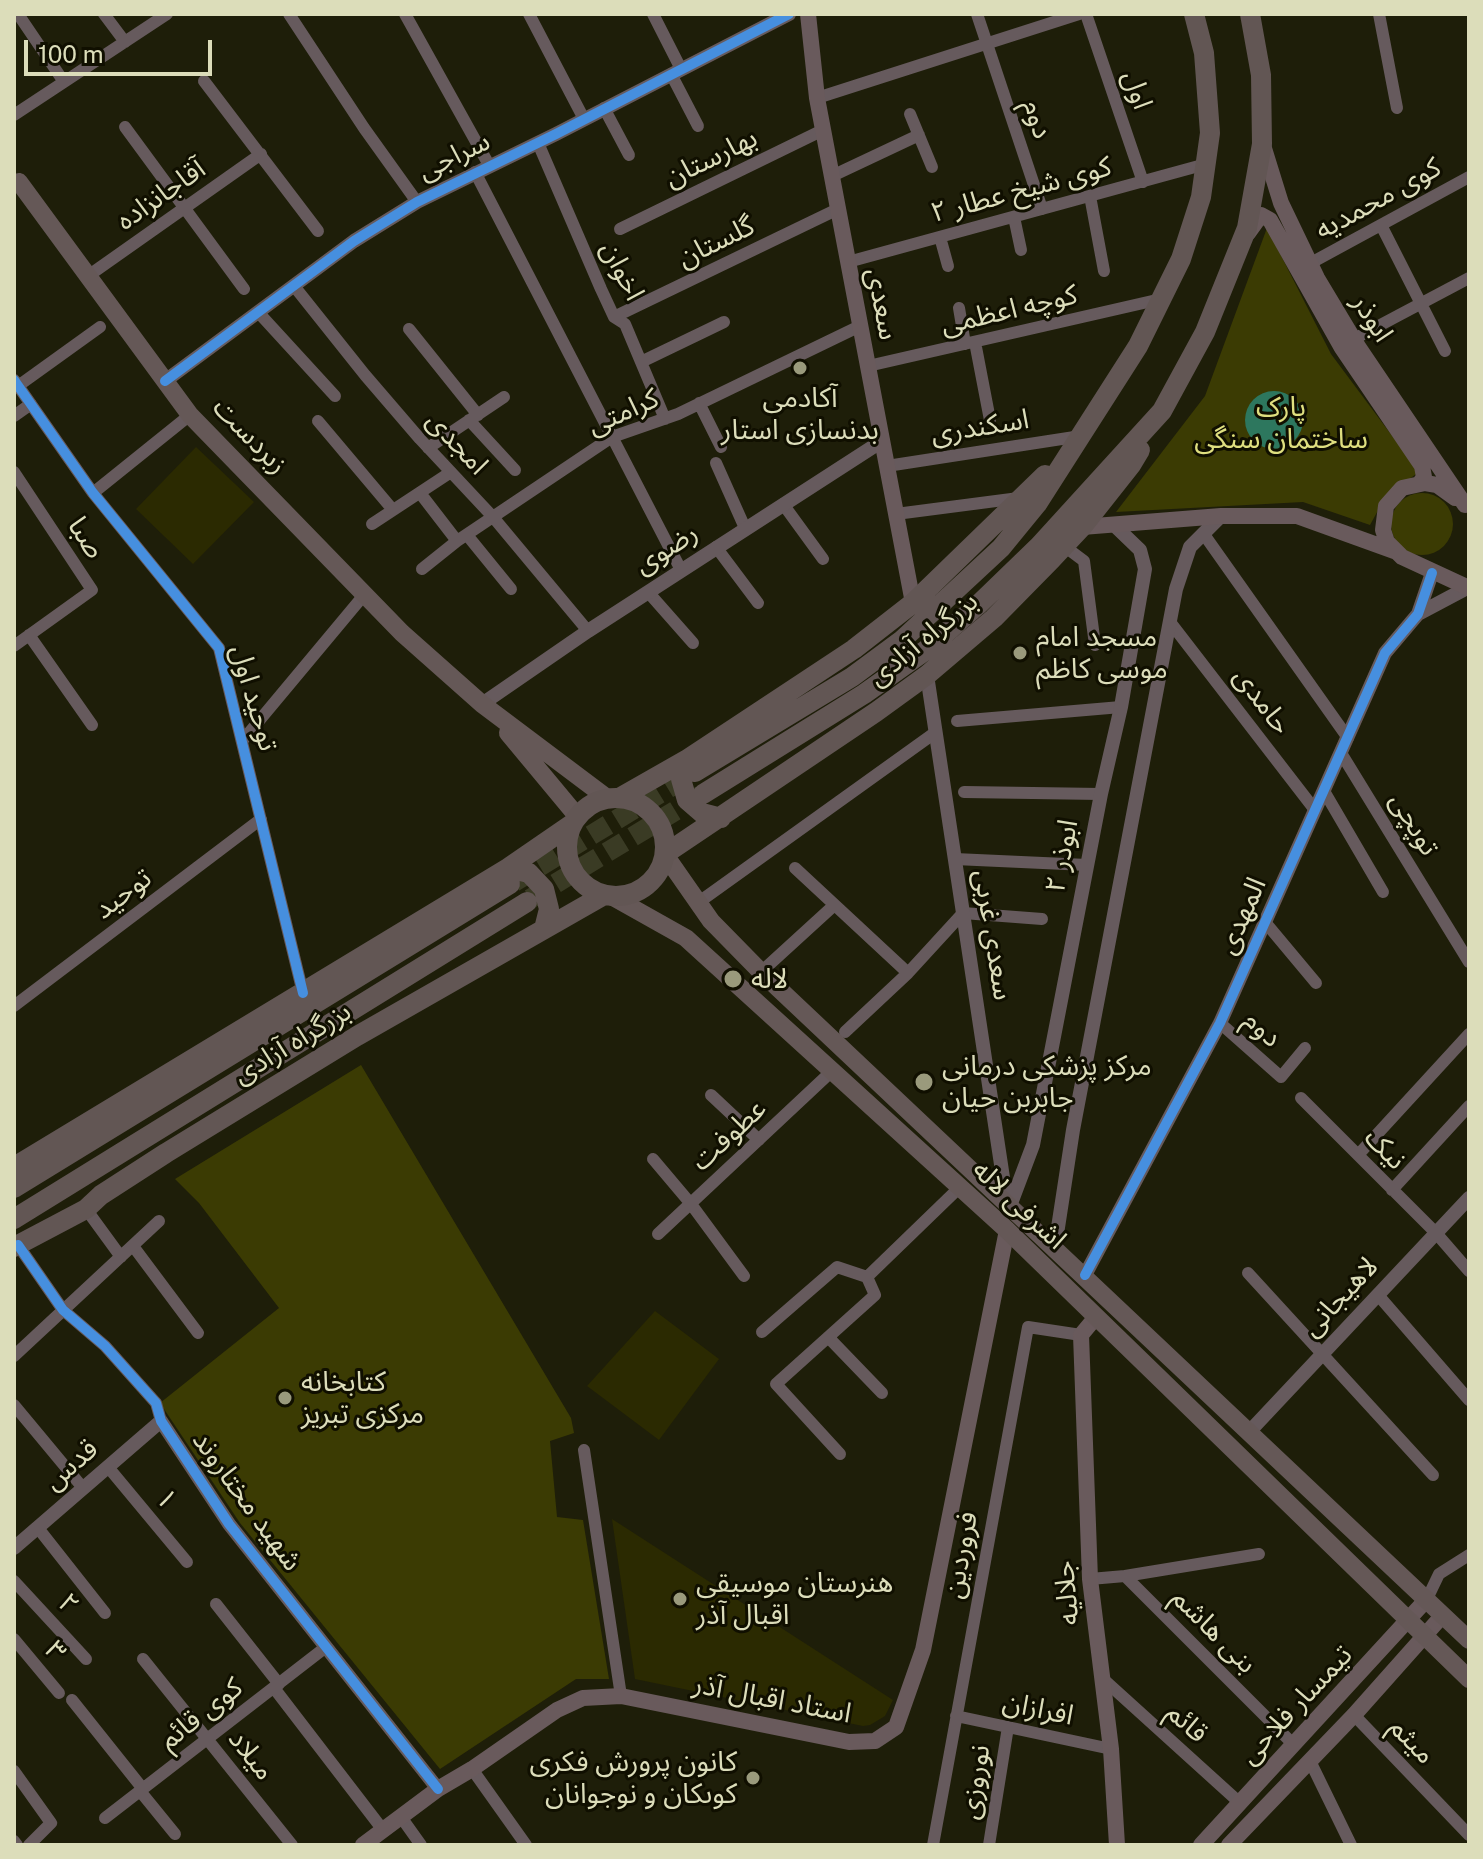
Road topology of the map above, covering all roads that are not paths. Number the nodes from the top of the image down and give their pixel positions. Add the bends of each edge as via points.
1 (18, 14) edge
2 (104, 14) edge
3 (167, 14) edge
4 (289, 14) edge
5 (405, 14) edge
6 (529, 14) edge
7 (653, 14) edge
8 (789, 14) edge
9 (808, 14) edge
10 (977, 14) edge
11 (1079, 14) edge
12 (1086, 14) edge
13 (1194, 14) edge
14 (1250, 14) edge
15 (1379, 14) edge
16 (769, 18) edge
17 (125, 42) junction
18 (986, 44) junction
19 (676, 72) junction
20 (204, 81) dead end
21 (64, 82) junction
22 (817, 98) junction
23 (604, 108) junction
24 (1397, 108) dead end
25 (910, 114) dead end
26 (14, 115) edge
27 (584, 119) junction
28 (698, 126) dead end
29 (125, 127) dead end
30 (823, 130) junction
31 (919, 135) junction
32 (538, 143) junction
33 (1262, 144) junction
34 (261, 154) junction
35 (629, 155) dead end
36 (1206, 164) junction
37 (932, 167) dead end
38 (482, 168) junction
39 (832, 176) junction
40 (1469, 177) edge
41 (16, 181) edge
42 (1143, 182) junction
43 (1090, 196) junction
44 (417, 202) junction
45 (183, 208) junction
46 (838, 209) junction
47 (1042, 209) junction
48 (1014, 217) junction
49 (1381, 225) junction
50 (620, 229) dead end
51 (318, 231) dead end
52 (940, 237) junction
53 (1242, 241) junction
54 (1021, 250) dead end
55 (848, 262) junction
56 (948, 266) dead end
57 (1303, 267) junction
58 (1104, 271) dead end
59 (88, 276) junction
60 (1469, 278) edge
61 (294, 286) junction
62 (244, 289) dead end
63 (1161, 299) junction
64 (1422, 303) junction
65 (959, 308) dead end
66 (258, 312) junction
67 (614, 317) junction
68 (724, 322) dead end
69 (860, 326) junction
70 (100, 327) dead end
71 (409, 329) dead end
72 (1354, 339) junction
73 (970, 343) junction
74 (1445, 351) dead end
75 (641, 362) junction
76 (868, 366) junction
77 (165, 381) junction
78 (16, 383) edge
79 (335, 396) dead end
80 (504, 397) dead end
81 (699, 403) junction
82 (31, 404) junction
83 (1162, 411) junction
84 (190, 415) junction
85 (14, 416) edge
86 (474, 417) junction
87 (665, 419) junction
88 (990, 420) dead end
89 (318, 421) dead end
90 (612, 437) junction
91 (1079, 440) junction
92 (882, 441) junction
93 (721, 447) dead end
94 (428, 448) junction
95 (716, 463) dead end
96 (887, 466) junction
97 (515, 470) dead end
98 (14, 472) edge
99 (451, 472) junction
100 (1420, 483) junction
101 (93, 493) junction
102 (420, 493) junction
103 (1022, 498) junction
104 (783, 504) junction
105 (1467, 506) edge
106 (393, 510) junction
107 (896, 514) junction
108 (1221, 516) junction
109 (493, 517) junction
110 (372, 524) dead end
111 (1114, 525) junction
112 (1082, 527) junction
113 (745, 528) junction
114 (1203, 533) junction
115 (462, 538) junction
116 (1064, 546) junction
117 (716, 547) junction
118 (1394, 551) junction
119 (823, 559) dead end
120 (422, 569) dead end
121 (681, 570) junction
122 (1432, 573) junction
123 (1468, 588) edge
124 (511, 589) dead end
125 (648, 592) junction
126 (364, 595) junction
127 (758, 603) dead end
128 (913, 603) junction
129 (1418, 614) junction
130 (1170, 622) junction
131 (588, 631) junction
132 (29, 635) junction
133 (693, 643) dead end
134 (1095, 645) dead end
135 (14, 646) edge
136 (927, 675) junction
137 (482, 704) junction
138 (1121, 707) junction
139 (957, 721) dead end
140 (92, 725) dead end
141 (936, 732) junction
142 (1348, 738) junction
143 (243, 740) junction
144 (1341, 753) junction
145 (691, 766) junction
146 (1324, 791) junction
147 (964, 792) dead end
148 (703, 794) tunnel mouth
149 (1101, 794) junction
150 (614, 798) junction
151 (1315, 810) junction
152 (721, 818) junction
153 (261, 819) junction
154 (575, 820) junction
155 (665, 854) junction
156 (955, 859) junction
157 (1087, 865) junction
158 (795, 868) dead end
159 (509, 876) junction
160 (1383, 892) dead end
161 (609, 896) junction
162 (527, 902) tunnel mouth
163 (699, 902) junction
164 (830, 909) dead end
165 (963, 913) junction
166 (1042, 919) dead end
167 (1265, 922) junction
168 (544, 929) junction
169 (1469, 962) edge
170 (761, 972) junction
171 (908, 973) junction
172 (1316, 983) dead end
173 (303, 993) junction
174 (14, 1006) edge
175 (1220, 1023) junction
176 (845, 1032) dead end
177 (1469, 1034) edge
178 (1305, 1048) dead end
179 (832, 1071) junction
180 (711, 1095) dead end
181 (1301, 1098) dead end
182 (119, 1105) junction
183 (1469, 1106) edge
184 (104, 1134) junction
185 (63, 1139) junction
186 (759, 1140) junction
187 (166, 1153) junction
188 (1358, 1155) junction
189 (115, 1157) junction
190 (653, 1159) dead end
191 (14, 1167) edge
192 (960, 1187) junction
193 (14, 1188) edge
194 (1392, 1190) junction
195 (1469, 1198) edge
196 (93, 1202) junction
197 (691, 1204) junction
198 (1008, 1205) junction
199 (14, 1219) edge
200 (159, 1221) dead end
201 (1007, 1230) junction
202 (1436, 1233) junction
203 (658, 1234) dead end
204 (16, 1246) edge
205 (133, 1246) junction
206 (1055, 1247) junction
207 (121, 1257) junction
208 (1469, 1271) edge
209 (1248, 1273) dead end
210 (1085, 1275) junction
211 (744, 1276) dead end
212 (867, 1277) junction
213 (1378, 1295) junction
214 (63, 1310) junction
215 (1096, 1317) junction
216 (762, 1332) dead end
217 (198, 1333) dead end
218 (1081, 1335) junction
219 (828, 1337) junction
220 (1321, 1355) junction
221 (14, 1356) edge
222 (882, 1393) dead end
223 (1469, 1400) edge
224 (14, 1405) edge
225 (161, 1421) junction
226 (1250, 1431) junction
227 (584, 1450) dead end
228 (840, 1454) dead end
229 (108, 1467) junction
230 (1433, 1475) dead end
231 (83, 1488) junction
232 (38, 1528) junction
233 (16, 1542) edge
234 (1259, 1554) dead end
235 (1469, 1555) edge
236 (187, 1562) dead end
237 (1125, 1576) junction
238 (1090, 1579) junction
239 (14, 1581) edge
240 (1427, 1599) junction
241 (216, 1604) dead end
242 (105, 1613) dead end
243 (1443, 1615) junction
244 (1409, 1621) junction
245 (1424, 1635) junction
246 (14, 1639) edge
247 (1469, 1640) edge
248 (326, 1647) junction
249 (86, 1659) dead end
250 (143, 1659) dead end
251 (1102, 1678) junction
252 (1469, 1679) edge
253 (276, 1686) junction
254 (59, 1693) dead end
255 (621, 1696) junction
256 (72, 1700) dead end
257 (1354, 1715) junction
258 (956, 1716) junction
259 (1008, 1727) junction
260 (207, 1738) junction
261 (1294, 1745) junction
262 (1111, 1749) junction
263 (1310, 1761) junction
264 (472, 1769) junction
265 (14, 1771) edge
266 (438, 1789) junction
267 (142, 1790) junction
268 (1240, 1803) junction
269 (401, 1817) junction
270 (105, 1818) dead end
271 (383, 1830) junction
272 (175, 1834) dead end
273 (1469, 1835) edge
274 (1246, 1838) edge
275 (29, 1845) edge
276 (292, 1845) edge
277 (363, 1845) edge
278 (421, 1845) edge
279 (526, 1845) edge
280 (933, 1845) edge
281 (989, 1845) edge
282 (1117, 1845) edge
283 (1201, 1845) edge
284 (1229, 1845) edge
285 (1351, 1845) edge

1 - 21 street
2 - 17 street
3 - 17 street
4 - 44 street
5 - 38 street
6 - 27 street
7 - 19 street
8 - 16 street, سراجی
9 - 22 main road, سعدی
10 - 18 street, دوم
11 - 18 street
12 - 42 street, اول
13 - 36 highway, بزرگراه آزادی via 1205,66 1210,133
14 - 33 highway, بزرگراه آزادی via 1261,75
15 - 24 street
16 - 19 street, سراجی
17 - 21 street
18 - 22 street
18 - 47 street, دوم
19 - 23 street, سراجی
19 - 28 street
20 - 34 street
21 - 26 street
22 - 30 main road, سعدی
23 - 27 street, سراجی
23 - 35 street
25 - 31 street
27 - 32 street, سراجی
29 - 45 street
30 - 39 main road, سعدی
30 - 50 street, بهارستان
31 - 37 street
31 - 39 street
32 - 38 street, سراجی
32 - 67 street, اخوان
33 - 53 highway, بزرگراه آزادی
33 - 57 main road, ابوذر
34 - 45 street, آقاجانزاده
34 - 51 street
36 - 42 street, کوی شیخ عطار ۲
36 - 63 highway, بزرگراه آزادی via 1181,259
38 - 44 street, سراجی
38 - 90 street
39 - 46 main road, سعدی
40 - 49 street, کوی محمدیه
41 - 59 main road, زبردست
42 - 43 street, کوی شیخ عطار ۲
43 - 47 street, کوی شیخ عطار ۲
43 - 58 street
44 - 61 street, سراجی
45 - 59 street, آقاجانزاده
45 - 62 street
46 - 55 main road, سعدی
46 - 67 street, گلستان
47 - 48 street, کوی شیخ عطار ۲
48 - 52 street, کوی شیخ عطار ۲
48 - 54 street
49 - 57 street, کوی محمدیه
49 - 64 street
52 - 55 street, کوی شیخ عطار ۲
52 - 56 street
53 - 57 main road, ابوذر via 1261,215
53 - 83 highway, بزرگراه آزادی via 1205,332
55 - 69 main road, سعدی
57 - 72 main road, ابوذر
57 - 100 main road, ابوذر via 1342,348 1422,466
59 - 77 main road, زبردست
60 - 64 street
61 - 66 street, سراجی
61 - 94 street, امجدی
63 - 73 street, کوچه اعظمی
63 - 91 highway, بزرگراه آزادی
64 - 72 street
64 - 74 street
65 - 73 street
66 - 77 street, سراجی
66 - 79 street
67 - 75 street, اخوان via 625,324
68 - 75 street
69 - 76 main road, سعدی
69 - 81 street, کرامتی
70 - 78 street
71 - 86 street
72 - 105 main road, ابوذر
73 - 76 street, کوچه اعظمی
73 - 88 street
75 - 87 street, اخوان
76 - 92 main road, سعدی
77 - 84 main road, زبردست
78 - 82 street, توحید اول
80 - 86 street
81 - 87 street, کرامتی
81 - 93 street
82 - 85 street
82 - 101 street, توحید اول
83 - 112 highway, بزرگراه آزادی via 1131,465
83 - 148 highway, بزرگراه آزادی via 1039,546 926,650
84 - 101 street
84 - 126 main road, زبردست
86 - 94 street
86 - 97 street
87 - 90 street, کرامتی
89 - 106 street
90 - 109 street, کرامتی
90 - 121 street
91 - 96 street, اسکندری
91 - 103 highway, بزرگراه آزادی
91 - 145 highway, بزرگراه آزادی via 1001,548 902,640 852,677
92 - 96 main road, سعدی
92 - 104 street, رضوی
94 - 99 street, امجدی
95 - 113 street
96 - 107 main road, سعدی
98 - 132 street, صبا via 92,590
99 - 102 street
99 - 109 street, امجدی
100 - 105 main road via 1437,485
100 - 118 main road via 1402,488 1386,506 1383,530
101 - 143 street, توحید اول via 219,648
102 - 106 street
102 - 115 street
103 - 107 street
103 - 128 highway, بزرگراه آزادی
104 - 113 street, رضوی
104 - 119 street
106 - 110 street
107 - 128 main road, سعدی
108 - 111 main road
108 - 114 street
108 - 118 main road via 1297,516
109 - 115 street, کرامتی
109 - 131 street, امجدی
111 - 112 main road
111 - 138 street, ابوذر ۲ via 1140,550 1145,569
112 - 116 highway, بزرگراه آزادی
113 - 117 street, رضوی
114 - 130 street via 1190,547
114 - 142 street
115 - 120 street, کرامتی
115 - 124 street
116 - 134 street via 1084,561
116 - 136 highway, بزرگراه آزادی via 994,618
117 - 121 street, رضوی
117 - 127 street
118 - 122 main road
121 - 125 street, رضوی
122 - 123 main road
122 - 129 street, المهدی
123 - 129 street, المهدی
125 - 131 street, رضوی
125 - 133 street
126 - 137 main road, زبردست
126 - 143 street
128 - 145 highway, بزرگراه آزادی
129 - 142 street, المهدی via 1385,653
130 - 151 street, حامدی
130 - 206 street
131 - 137 street, رضوی
132 - 135 street, صبا
132 - 140 street
136 - 141 street, سعدی غربی
136 - 152 highway, بزرگراه آزادی
137 - 150 main road, زبردست
137 - 154 main road, زبردست
138 - 139 street
138 - 149 street, ابوذر ۲
141 - 156 street, سعدی غربی
141 - 163 street
142 - 144 street, المهدی
143 - 153 street, توحید اول
144 - 146 street, المهدی
144 - 169 street, توپچی
145 - 150 highway, بزرگراه آزادی
145 - 152 highway via 681,779 687,800 702,813
146 - 151 street, المهدی
146 - 160 street
147 - 149 street
149 - 157 street, ابوذر ۲
150 - 154 highway via 594,802
150 - 155 highway via 650,810 665,838
151 - 167 street, المهدی
152 - 155 highway, بزرگراه آزادی
153 - 173 street, توحید اول
153 - 174 street, توحید
154 - 159 highway, بزرگراه آزادی
154 - 161 highway via 567,839 572,869 581,882
155 - 161 highway via 652,882 639,891
155 - 163 main road, اشرفی لاله
156 - 157 street
156 - 165 street, سعدی غربی
157 - 198 street, ابوذر ۲ via 1033,1145
158 - 171 street
159 - 168 highway via 529,873 544,889 549,909
159 - 173 highway, بزرگراه آزادی
159 - 184 highway, بزرگراه آزادی
161 - 168 highway, بزرگراه آزادی
161 - 179 main road, اشرفی لاله via 686,938
162 - 189 highway, بزرگراه آزادی
163 - 170 main road, اشرفی لاله
164 - 170 street
165 - 166 street
165 - 171 street
165 - 198 street, سعدی غربی
167 - 172 street
167 - 175 street, المهدی
168 - 187 highway, بزرگراه آزادی
170 - 198 main road, اشرفی لاله
171 - 176 street
173 - 182 highway, بزرگراه آزادی
175 - 178 street, دوم via 1281,1077
175 - 210 street, المهدی
177 - 188 street
179 - 186 street, عطوفت
179 - 192 main road, اشرفی لاله
180 - 186 street
181 - 188 street, نیک
182 - 184 highway
182 - 185 highway, بزرگراه آزادی
183 - 194 street
184 - 185 highway
184 - 193 highway, بزرگراه آزادی
185 - 191 highway, بزرگراه آزادی
186 - 197 street, عطوفت
187 - 189 highway
187 - 196 highway, بزرگراه آزادی
188 - 194 street, نیک
189 - 196 highway
189 - 199 highway, بزرگراه آزادی
190 - 197 street
192 - 201 main road, اشرفی لاله
192 - 212 street
194 - 202 street, نیک
195 - 202 street, لاهیجانی
196 - 204 highway, بزرگراه آزادی
196 - 207 street
197 - 203 street, عطوفت
197 - 211 street
198 - 206 main road, اشرفی لاله
200 - 205 street
201 - 215 main road, اشرفی لاله
201 - 255 main road, استاد اقبال آذر via 923,1650 896,1727 875,1741 849,1742
202 - 208 street, نیک
202 - 213 street, لاهیجانی
204 - 214 street, شهید مختاروند
205 - 207 street
205 - 217 street
206 - 210 main road, اشرفی لاله
207 - 214 street
209 - 220 street
210 - 226 main road, اشرفی لاله
212 - 216 street via 837,1267
212 - 219 street via 875,1295
213 - 220 street, لاهیجانی
213 - 223 street
214 - 221 street
214 - 225 street, شهید مختاروند via 105,1346 156,1403
215 - 218 main road
215 - 244 main road, اشرفی لاله
218 - 238 main road, جلالیه
218 - 258 street, فروردین via 1028,1327
219 - 222 street
219 - 228 street via 776,1384
220 - 226 street, لاهیجانی
220 - 230 street
224 - 231 street
225 - 229 street, قدس
225 - 248 street, شهید مختاروند via 229,1524
226 - 240 main road, اشرفی لاله
227 - 255 street
229 - 231 street, قدس
229 - 236 street, ۱
231 - 232 street, قدس
232 - 233 street, قدس
232 - 242 street
234 - 237 street
235 - 240 street via 1439,1574
237 - 238 street
237 - 261 street, بنی هاشم
238 - 251 main road, جلالیه
239 - 249 street, ۲
240 - 243 main road, اشرفی لاله
240 - 244 main road, تیمسار فلاحی
241 - 253 street
243 - 245 main road, تیمسار فلاحی
243 - 247 main road, اشرفی لاله
244 - 245 main road, اشرفی لاله
244 - 261 main road, تیمسار فلاحی
245 - 252 main road, اشرفی لاله
245 - 257 main road, تیمسار فلاحی
246 - 254 street, ۳
248 - 253 street, کوی قائم
248 - 266 street, شهید مختاروند
250 - 260 street, میلاد
251 - 262 main road, جلالیه
251 - 268 street, قائم
253 - 260 street, کوی قائم
253 - 271 street
255 - 264 main road, استاد اقبال آذر via 583,1698 557,1710
256 - 267 street
257 - 263 main road, تیمسار فلاحی
257 - 273 street, میثم
258 - 259 street, افرازان
258 - 280 street, فروردین
259 - 262 street, افرازان
259 - 281 street, نوروزی
260 - 267 street, کوی قائم
260 - 276 street, میلاد
261 - 263 main road
261 - 268 main road, تیمسار فلاحی
262 - 282 main road, جلالیه
263 - 274 main road, تیمسار فلاحی
263 - 285 street
264 - 266 main road, استاد اقبال آذر
264 - 279 street
265 - 275 street via 51,1823
266 - 269 main road, استاد اقبال آذر
267 - 270 street, کوی قائم
267 - 272 street
268 - 283 main road, تیمسار فلاحی
269 - 271 main road, استاد اقبال آذر
269 - 278 street
271 - 277 main road, استاد اقبال آذر
274 - 284 main road, تیمسار فلاحی

